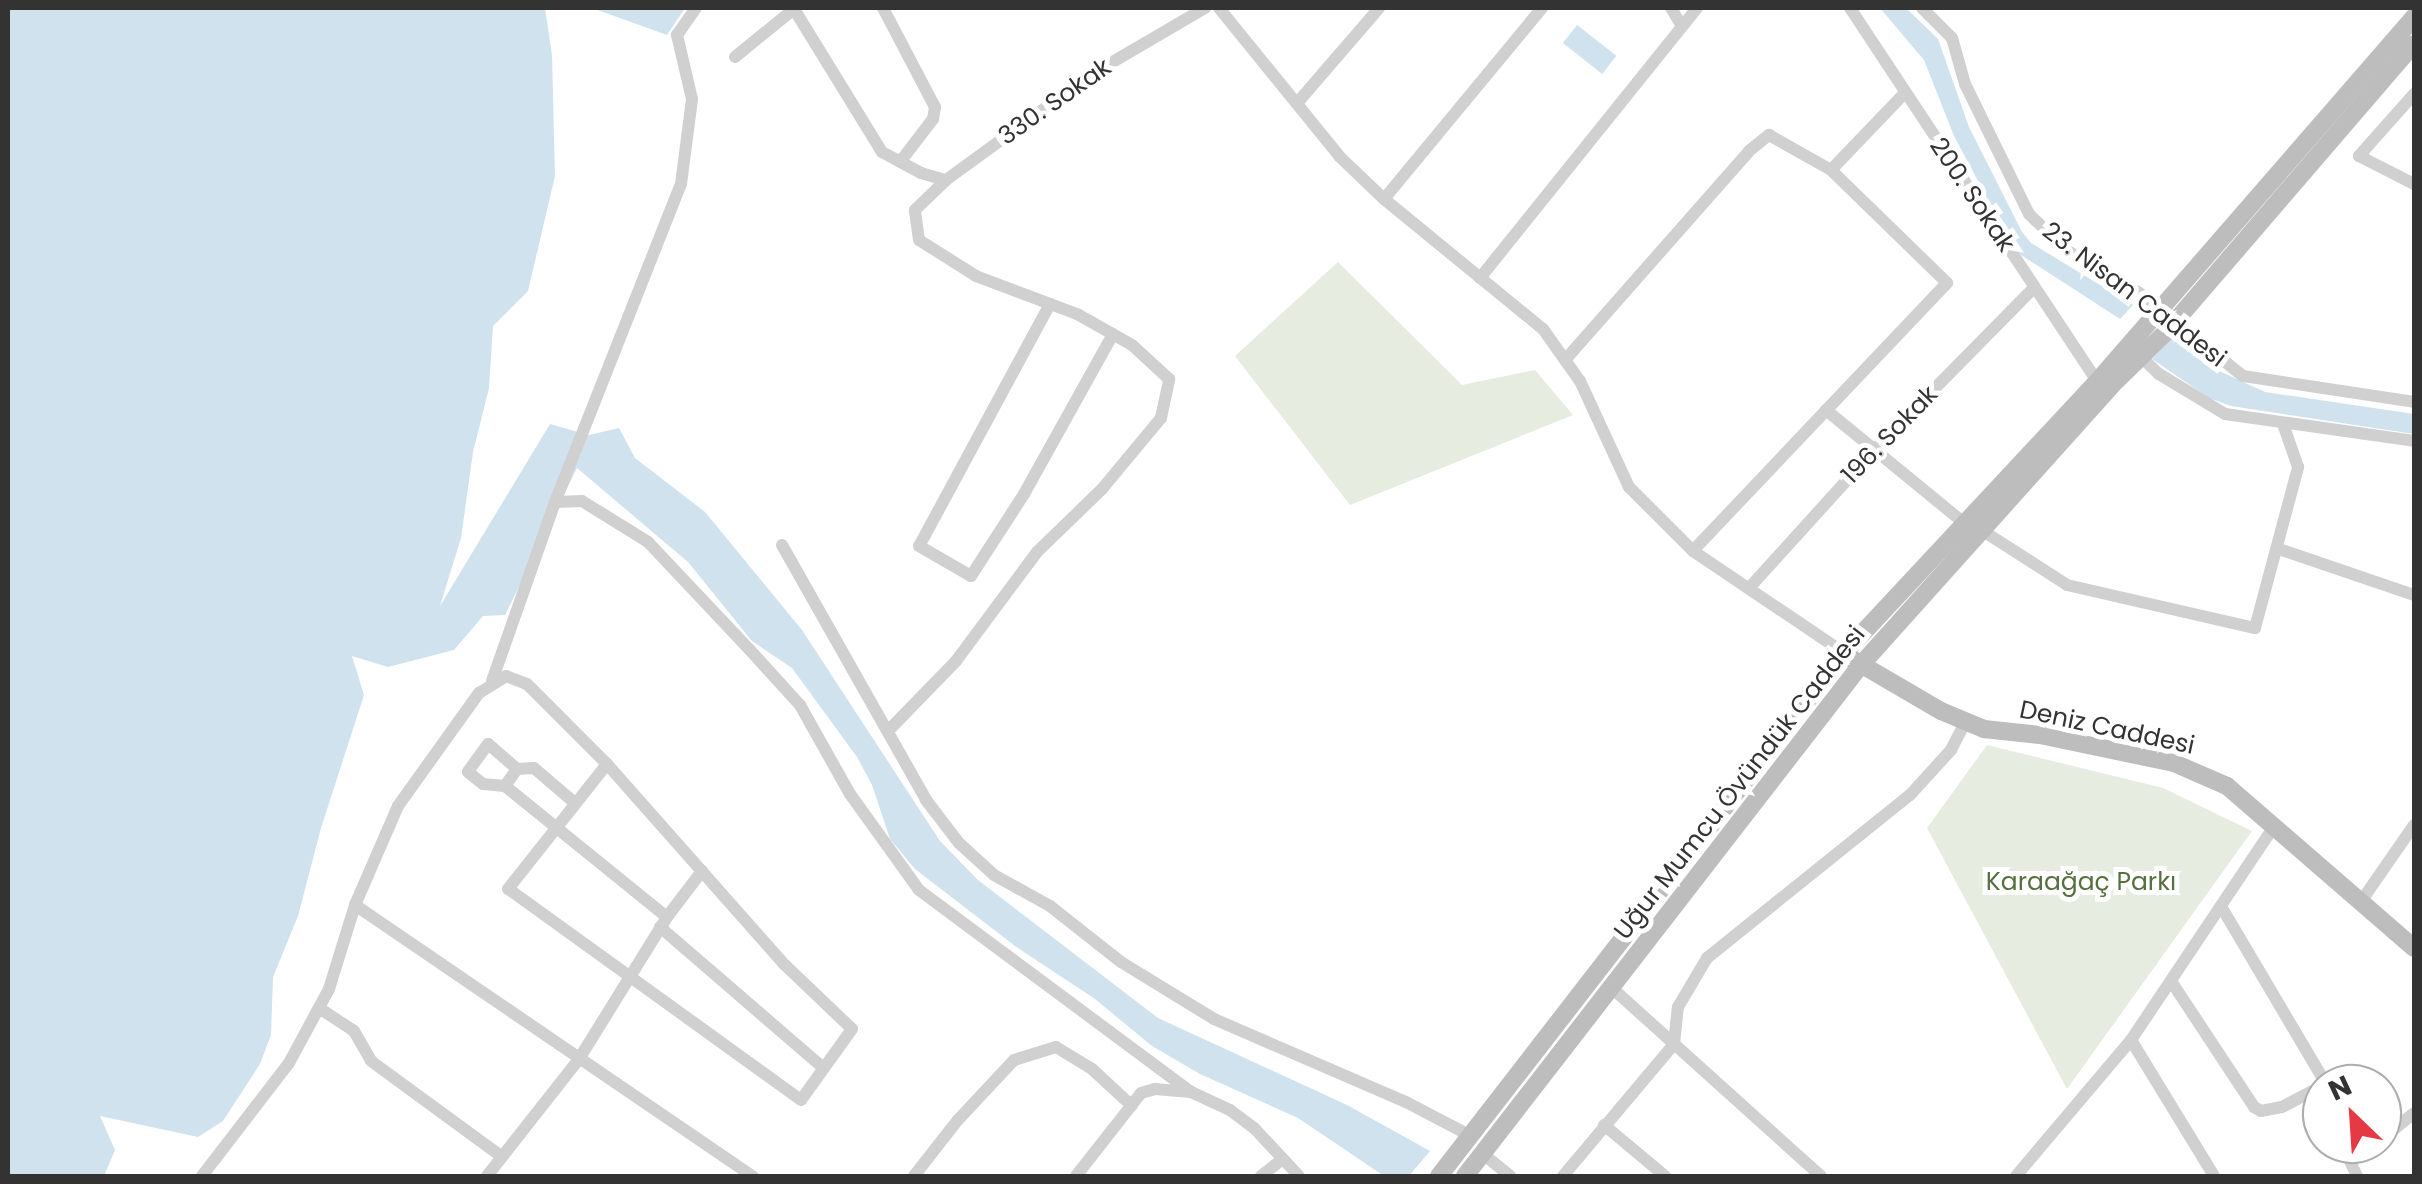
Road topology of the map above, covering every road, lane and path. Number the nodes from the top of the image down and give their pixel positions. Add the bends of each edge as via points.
1 (696, 8) edge
2 (794, 8) edge
3 (883, 8) edge
4 (1206, 8) edge
5 (1220, 8) edge
6 (1379, 8) edge
7 (1542, 8) edge
8 (1671, 8) edge
9 (1697, 8) edge
10 (1850, 8) edge
11 (1922, 8) edge
12 (2414, 16) edge
13 (1682, 26) junction
14 (2414, 44) edge
15 (735, 56) dead end
16 (1904, 94) junction
17 (2414, 94) edge
18 (1298, 102) junction
19 (900, 162) junction
20 (1831, 170) junction
21 (946, 180) junction
22 (2414, 184) edge
23 (1384, 199) junction
24 (1480, 278) junction
25 (2034, 288) junction
26 (1050, 304) junction
27 (2155, 313) junction
28 (2170, 328) junction
29 (1113, 334) junction
30 (2131, 339) junction
31 (2146, 353) junction
32 (1566, 360) junction
33 (2097, 381) junction
34 (2414, 402) edge
35 (1826, 410) junction
36 (2283, 424) junction
37 (2414, 441) edge
38 (1876, 448) junction
39 (555, 502) junction
40 (1964, 522) junction
41 (1983, 530) junction
42 (782, 545) dead end
43 (2279, 549) junction
44 (1693, 551) junction
45 (1750, 586) junction
46 (2414, 595) edge
47 (1844, 652) junction
48 (1860, 666) junction
49 (492, 682) junction
50 (1966, 721) junction
51 (888, 731) junction
52 (607, 764) junction
53 (517, 769) junction
54 (505, 786) junction
55 (574, 802) junction
56 (2274, 825) junction
57 (2414, 825) edge
58 (553, 828) junction
59 (702, 871) junction
60 (2360, 903) junction
61 (356, 905) junction
62 (2222, 908) junction
63 (664, 922) junction
64 (2414, 948) edge
65 (627, 978) junction
66 (2171, 981) junction
67 (1612, 988) junction
68 (319, 1008) junction
69 (2131, 1040) junction
70 (1674, 1044) junction
71 (579, 1059) junction
72 (2313, 1064) edge
73 (822, 1067) junction
74 (1191, 1092) junction
75 (2302, 1097) edge
76 (1132, 1106) junction
77 (1604, 1125) junction
78 (1471, 1136) junction
79 (1483, 1154) junction
80 (502, 1158) junction
81 (1280, 1161) junction
82 (1445, 1170) edge
83 (1466, 1175) edge
84 (2020, 1175) edge
85 (202, 1176) edge
86 (488, 1176) edge
87 (753, 1176) edge
88 (914, 1176) edge
89 (1076, 1176) edge
90 (1261, 1176) edge
91 (1298, 1176) edge
92 (1510, 1176) edge
93 (1563, 1176) edge
94 (1665, 1176) edge
95 (1821, 1176) edge
96 (2214, 1176) edge

1 - 39 street via 677,35 692,99 681,184
2 - 15 street
2 - 19 street via 882,152
3 - 19 street via 935,106 933,119
4 - 21 street, 330. Sokak via 1092,74
5 - 18 street
6 - 18 street
7 - 23 street
8 - 13 street
9 - 13 street
10 - 16 street, 200. Sokak
11 - 27 street, 23. Nisan Caddesi via 1952,38 1965,84 2029,214 2066,250
12 - 27 street
13 - 24 street
14 - 28 street
16 - 20 street
16 - 25 street, 200. Sokak
17 - 22 street via 2359,156
18 - 23 street
19 - 21 street
20 - 32 street via 1770,135
20 - 35 street via 1947,283
21 - 26 street, 330. Sokak via 915,210 919,240 976,276
23 - 24 street
24 - 32 street via 1543,329
25 - 33 street, 200. Sokak
25 - 38 street, 196. Sokak
26 - 29 street
26 - 29 street via 918,546 971,576
27 - 28 street, 23. Nisan Caddesi
27 - 30 street, Uğur Mumcu Övündük Caddesi
28 - 31 street, Uğur Mumcu Övündük Caddesi
28 - 34 street, 23. Nisan Caddesi via 2243,376
29 - 51 street via 1169,379 1161,418 1102,489 1036,552 956,660
30 - 31 street
30 - 33 street, Uğur Mumcu Övündük Caddesi
31 - 36 street via 2193,397 2225,414
31 - 41 street, Uğur Mumcu Övündük Caddesi
32 - 44 street via 1629,488
33 - 40 street, Uğur Mumcu Övündük Caddesi
35 - 38 street
35 - 44 street
36 - 37 street
36 - 43 street via 2298,467
38 - 40 street
38 - 45 street, 196. Sokak
39 - 49 street
39 - 74 street via 582,501 648,542 750,649 800,705 850,794 919,890
40 - 47 street, Uğur Mumcu Övündük Caddesi
41 - 43 street via 2067,585 2255,628
41 - 48 street, Uğur Mumcu Övündük Caddesi
42 - 51 street
43 - 46 street
44 - 45 street
45 - 47 street
47 - 48 street, Deniz Caddesi
47 - 78 street, Uğur Mumcu Övündük Caddesi
48 - 50 street, Deniz Caddesi
48 - 67 street, Uğur Mumcu Övündük Caddesi
49 - 52 street via 506,676 526,684
49 - 61 street via 436,747 398,806
50 - 56 street, Deniz Caddesi via 2174,763 2227,786
50 - 70 street via 1951,750 1910,795 1707,958 1678,1007
51 - 78 street via 926,800 994,875 1214,1018
52 - 55 street
52 - 59 street
53 - 54 street
53 - 54 street via 488,744 468,772 483,784
53 - 55 street via 534,768
54 - 58 street
55 - 58 street
56 - 60 street, Deniz Caddesi
56 - 62 street
57 - 60 street
58 - 63 street
58 - 65 street via 508,889
59 - 63 street
59 - 73 street via 852,1029
60 - 64 street, Deniz Caddesi
61 - 68 street
61 - 71 street
62 - 66 street
62 - 72 street
63 - 65 street
63 - 73 street
65 - 71 street
65 - 73 street via 801,1100
66 - 69 street
66 - 75 street via 2254,1107 2282,1108
67 - 70 street
67 - 79 street, Uğur Mumcu Övündük Caddesi
68 - 80 street via 354,1031 371,1061
68 - 85 street via 288,1064
69 - 84 street
69 - 96 street
70 - 77 street
70 - 95 street
71 - 80 street
71 - 87 street
74 - 76 street via 1155,1089
74 - 81 street via 1255,1128
76 - 88 street via 1056,1047 1014,1060
76 - 89 street
77 - 93 street
77 - 94 street
78 - 82 street, Uğur Mumcu Övündük Caddesi
79 - 83 street, Uğur Mumcu Övündük Caddesi
79 - 92 street
80 - 86 street
81 - 90 street
81 - 91 street

